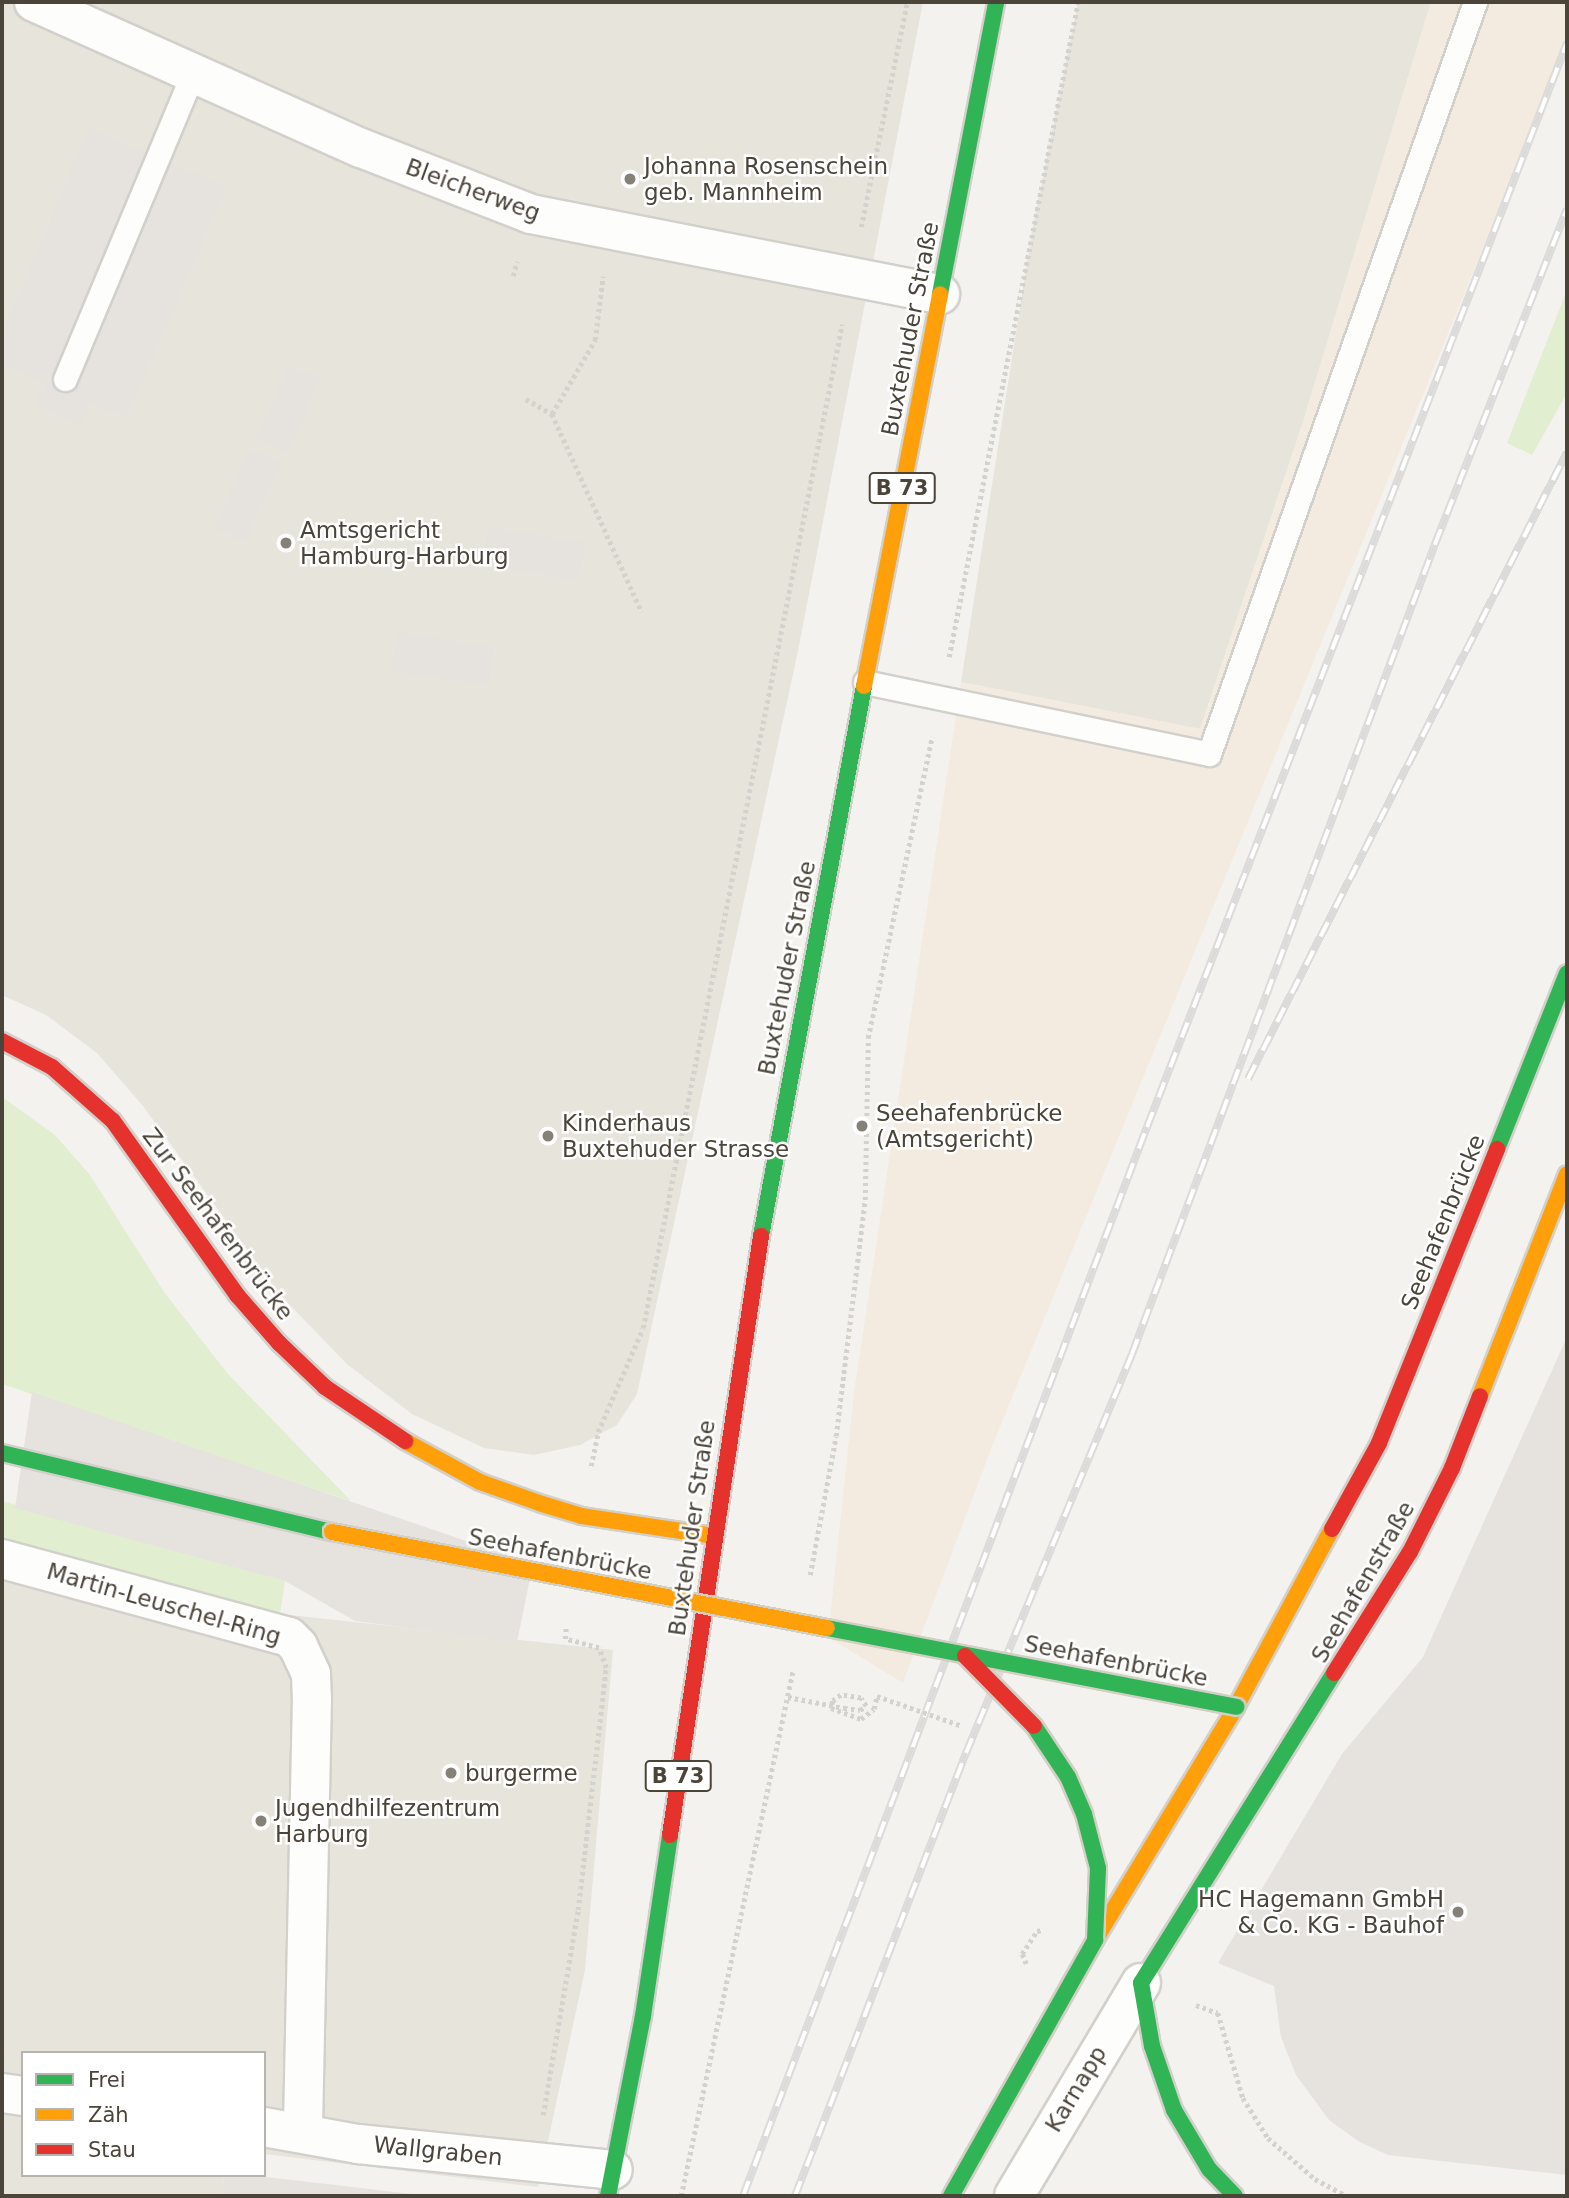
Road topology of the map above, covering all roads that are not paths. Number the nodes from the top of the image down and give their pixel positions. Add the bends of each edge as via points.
1 (34, 2) edge
2 (996, 2) edge
3 (1475, 2) edge
4 (193, 73) junction
5 (940, 294) junction
6 (65, 379) dead end
7 (865, 682) junction
8 (1567, 973) edge
9 (2, 1041) edge
10 (1567, 1174) edge
11 (2, 1453) edge
12 (714, 1536) junction
13 (2, 1559) edge
14 (965, 1656) junction
15 (1236, 1707) junction
16 (1095, 1940) junction
17 (1141, 1983) junction
18 (2, 2093) edge
19 (21, 2096) edge
20 (266, 2127) edge
21 (303, 2132) junction
22 (611, 2183) edge
23 (951, 2196) edge
24 (1014, 2196) edge
25 (1235, 2196) edge

1 - 4 street, Bleicherweg
2 - 5 main road, Buxtehuder Straße / B 73
3 - 7 lane via 1209,754
4 - 5 street, Bleicherweg via 453,186 531,214
4 - 6 lane
5 - 7 main road, Buxtehuder Straße / B 73
7 - 12 main road, Buxtehuder Straße / B 73 via 768,1188
8 - 15 main road, Seehafenbrücke via 1379,1443
9 - 12 main road, Zur Seehafenbrücke via 52,1067 113,1121 237,1296 324,1387 433,1460 480,1482 582,1516
10 - 17 main road, Seehafenstraße via 1451,1468 1410,1552
11 - 14 main road, Seehafenbrücke, bridge via 332,1532
12 - 22 main road, Buxtehuder Straße / B 73 via 643,2016
13 - 21 street, Martin-Leuschel-Ring via 289,1637 298,1646 311,1674 312,1698
14 - 15 main road, Seehafenbrücke, bridge
14 - 16 main road, bridge via 1032,1723 1068,1777 1084,1814 1098,1868
15 - 16 main road, Seehafenbrücke
16 - 23 main road, Seehafenbrücke, bridge
17 - 24 street, Karnapp
17 - 25 main road via 1152,2046 1174,2110 1209,2169
18 - 19 street
20 - 21 street, Wallgraben
21 - 22 street, Wallgraben via 358,2144 531,2161

